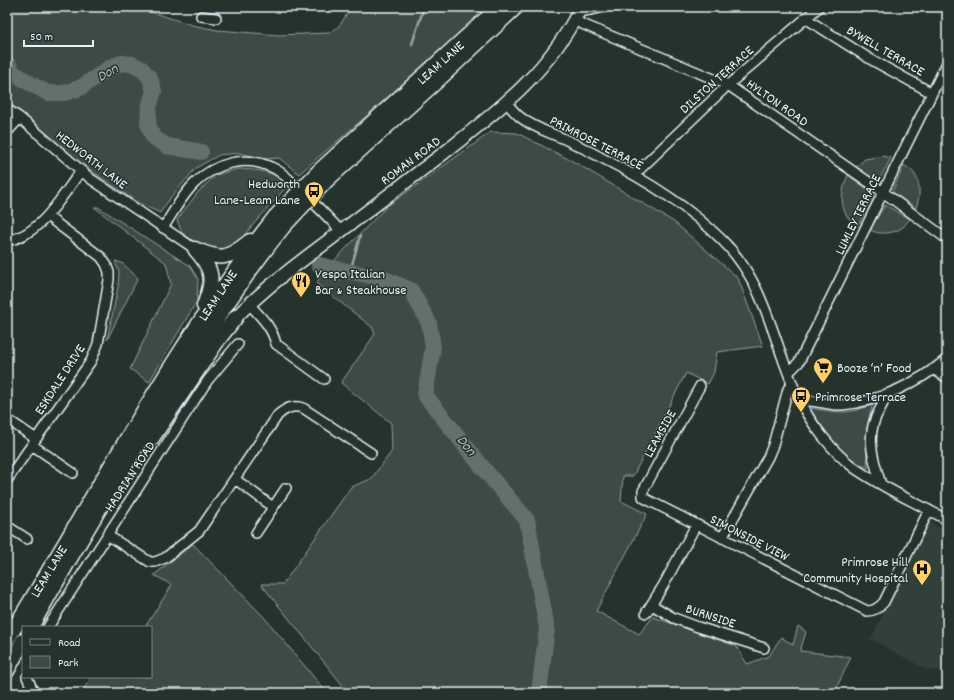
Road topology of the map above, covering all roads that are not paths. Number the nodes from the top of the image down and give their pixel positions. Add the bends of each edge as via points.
1 (209, 7) edge
2 (499, 7) edge
3 (516, 7) edge
4 (605, 7) edge
5 (819, 7) edge
6 (579, 13) edge
7 (208, 17) dead end
8 (805, 18) junction
9 (947, 63) edge
10 (728, 85) junction
11 (932, 93) junction
12 (507, 103) junction
13 (7, 109) edge
14 (20, 118) junction
15 (7, 132) edge
16 (81, 171) junction
17 (634, 175) junction
18 (323, 176) junction
19 (883, 192) junction
20 (46, 216) junction
21 (279, 222) junction
22 (163, 228) junction
23 (265, 229) junction
24 (342, 231) junction
25 (947, 239) edge
26 (7, 241) edge
27 (194, 249) junction
28 (249, 304) junction
29 (236, 318) joint
30 (196, 326) junction
31 (238, 344) dead end
32 (947, 359) edge
33 (933, 369) junction
34 (788, 373) junction
35 (947, 378) edge
36 (324, 379) dead end
37 (792, 384) junction
38 (700, 386) dead end
39 (886, 394) junction
40 (800, 401) junction
41 (7, 419) edge
42 (34, 442) junction
43 (370, 453) dead end
44 (73, 473) dead end
45 (7, 480) edge
46 (235, 480) junction
47 (881, 484) junction
48 (286, 488) dead end
49 (642, 493) joint
50 (273, 507) junction
51 (929, 510) junction
52 (947, 520) edge
53 (696, 525) junction
54 (7, 526) edge
55 (88, 528) junction
56 (256, 533) dead end
57 (107, 535) junction
58 (722, 538) junction
59 (27, 539) dead end
60 (652, 605) junction
61 (646, 613) dead end
62 (32, 626) edge
63 (49, 626) edge
64 (7, 640) edge
65 (22, 643) edge
66 (764, 648) dead end
67 (7, 671) edge
68 (26, 678) edge
69 (34, 693) edge

1 - 7 street
2 - 18 highway, LEAM LANE
3 - 18 highway, LEAM LANE via 443,76
4 - 6 street
5 - 8 street, DILSTON TERRACE
6 - 10 street, HYLTON ROAD
6 - 12 main road, ROMAN ROAD via 548,61
8 - 10 street, DILSTON TERRACE
8 - 11 street, BYWELL TERRACE via 870,59
9 - 11 street, LUMLEY TERRACE
10 - 17 street, DILSTON TERRACE
10 - 19 street, HYLTON ROAD
11 - 19 street, LUMLEY TERRACE
12 - 17 street, PRIMROSE TERRACE via 532,125
12 - 24 main road, ROMAN ROAD
13 - 14 street, HEDWORTH LANE
14 - 15 street
14 - 16 street, HEDWORTH LANE
16 - 20 street
16 - 22 street, HEDWORTH LANE
17 - 34 street, PRIMROSE TERRACE via 709,228 723,240 738,259 763,302
18 - 21 highway, LEAM LANE, bridge
19 - 25 street, HYLTON ROAD
19 - 34 street, LUMLEY TERRACE via 799,362
20 - 26 street via 29,233
20 - 42 street, ESKDALE DRIVE via 102,257 109,280 94,354
21 - 23 highway, LEAM LANE
21 - 55 highway, LEAM LANE via 215,320
22 - 24 street via 190,188 203,176 221,165 243,162 273,167
22 - 27 street, HEDWORTH LANE
23 - 27 highway via 238,251 219,258
23 - 30 highway, LEAM LANE
24 - 28 main road, ROMAN ROAD via 275,281
27 - 30 highway via 207,264 211,278 209,294
28 - 29 main road, ROMAN ROAD
28 - 36 street via 270,326 276,344
29 - 55 highway via 218,340
30 - 64 highway, LEAM LANE
31 - 57 street, HADRIAN ROAD via 208,380
32 - 33 street
33 - 35 street
33 - 39 street
34 - 37 street, PRIMROSE TERRACE
37 - 40 street, PRIMROSE TERRACE
37 - 58 street via 788,389 768,457
38 - 49 street, LEAMSIDE
39 - 40 street via 841,405
39 - 47 street via 876,416 871,438 874,463
40 - 47 street, PRIMROSE TERRACE via 806,414 840,455 852,466
41 - 42 street
42 - 44 street
42 - 45 street, ESKDALE DRIVE
43 - 46 street via 303,408 293,406 278,415
46 - 50 street
46 - 57 street via 200,531 160,561 150,562
47 - 51 street, PRIMROSE TERRACE
48 - 50 street
49 - 53 street, SIMONSIDE VIEW via 646,499
50 - 56 street
51 - 52 street, PRIMROSE TERRACE
51 - 58 street, SIMONSIDE VIEW via 884,602 871,611 866,611
53 - 58 street, SIMONSIDE VIEW
53 - 60 street
54 - 59 street
55 - 62 highway, LEAM LANE
57 - 63 street, HADRIAN ROAD
60 - 61 street
60 - 66 street, BURNSIDE via 674,618
65 - 67 highway
68 - 69 street

